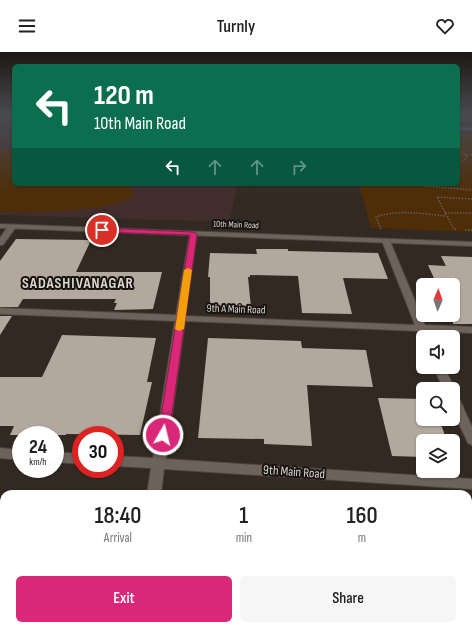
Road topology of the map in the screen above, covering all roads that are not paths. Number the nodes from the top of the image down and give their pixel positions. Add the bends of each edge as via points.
1 (0, 226) edge
2 (12, 227) junction
3 (193, 234) junction
4 (386, 241) junction
5 (0, 243) edge
6 (472, 244) edge
7 (0, 311) edge
8 (181, 318) junction
9 (423, 330) edge
10 (472, 330) edge
11 (460, 331) edge
12 (416, 333) edge
13 (460, 413) edge
14 (472, 440) edge
15 (0, 454) edge
16 (12, 455) edge
17 (124, 462) edge
18 (159, 464) junction
19 (472, 484) edge
20 (155, 490) edge

1 - 2 street, 10th Main Road
2 - 3 street, 10th Main Road
2 - 5 street
3 - 4 street, 10th Main Road
3 - 8 street
4 - 6 street, 10th Main Road
4 - 9 street
7 - 8 street, 9th A Main Road
8 - 12 street, 9th A Main Road
8 - 18 street
10 - 11 street, 9th A Main Road
13 - 14 street
15 - 16 street
17 - 18 street, 9th Main Road
18 - 19 street, 9th Main Road
18 - 20 street

